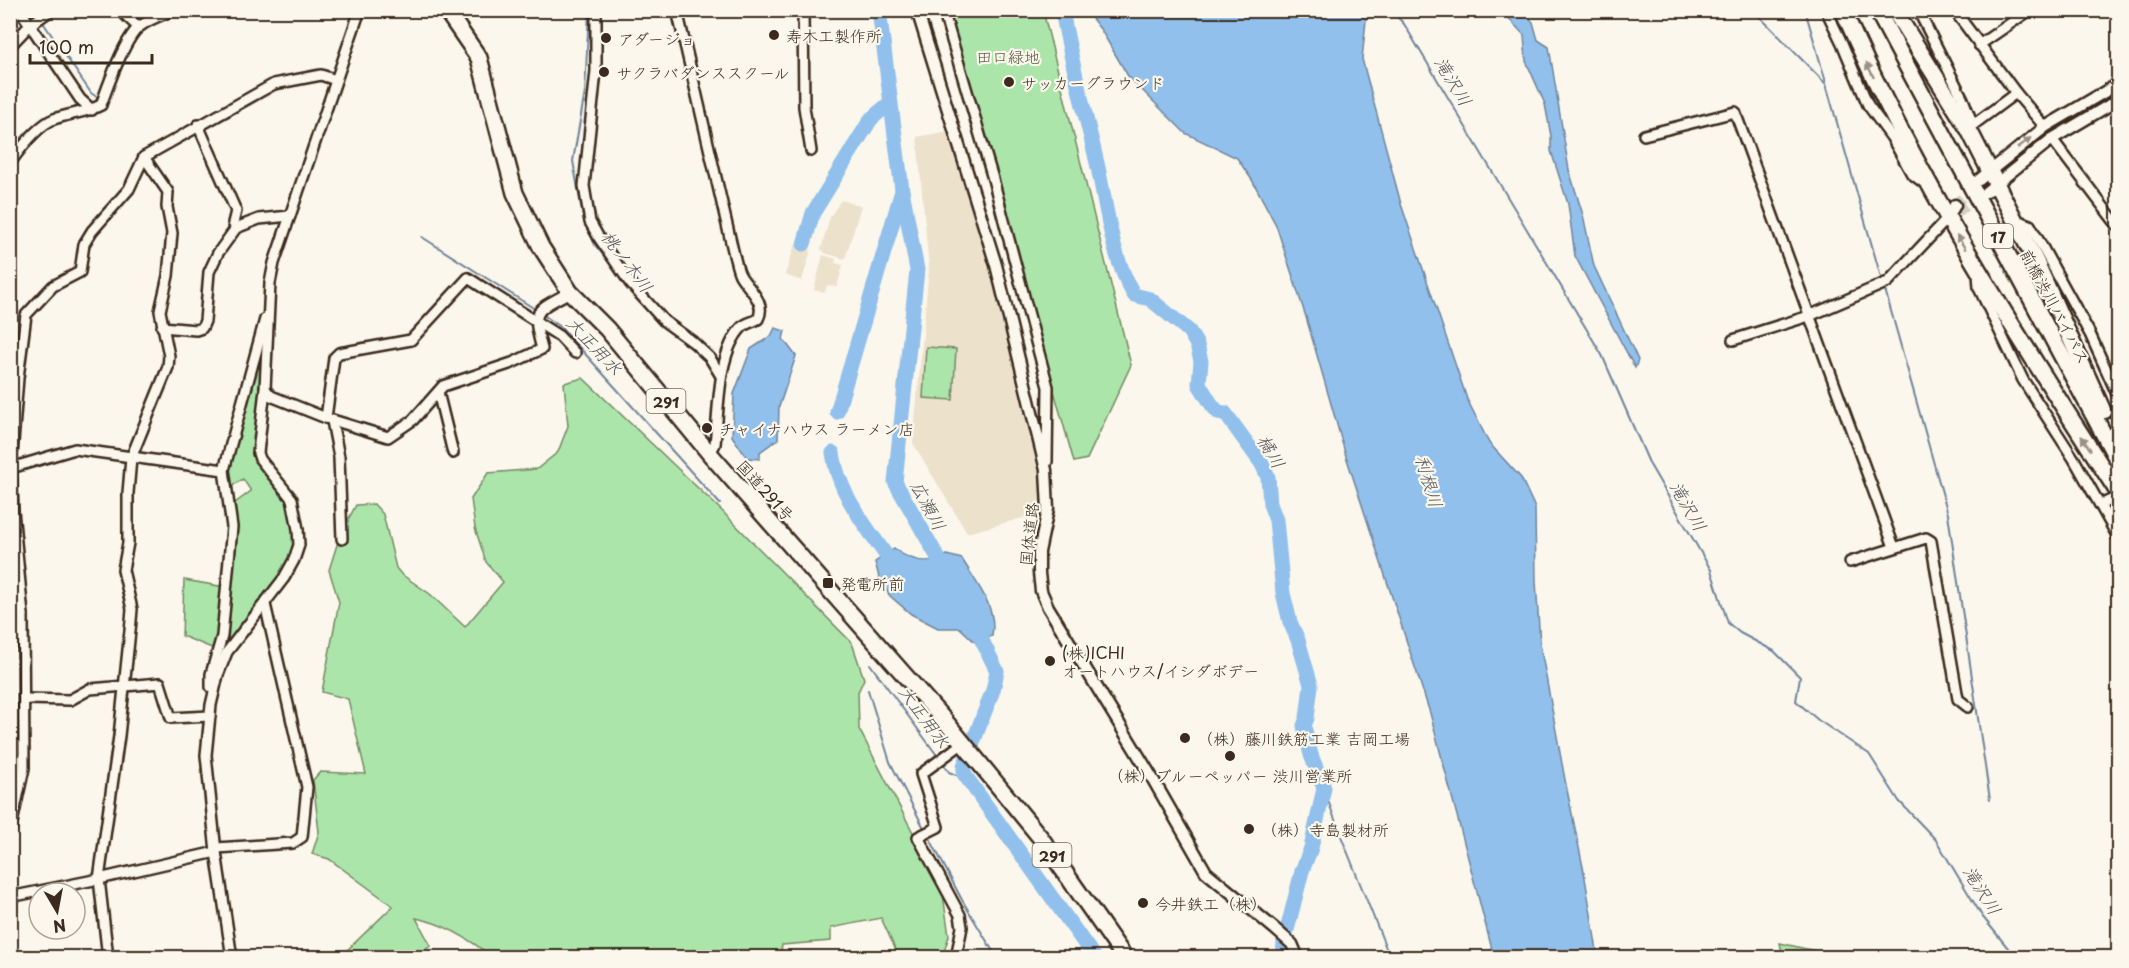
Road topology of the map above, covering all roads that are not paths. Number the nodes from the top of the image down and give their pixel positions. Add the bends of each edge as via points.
1 (20, 10) edge
2 (120, 10) edge
3 (174, 10) edge
4 (360, 10) edge
5 (446, 10) edge
6 (596, 10) edge
7 (677, 10) edge
8 (802, 10) edge
9 (917, 10) edge
10 (943, 10) edge
11 (1826, 10) edge
12 (1843, 10) edge
13 (1877, 10) edge
14 (1894, 10) edge
15 (1918, 10) edge
16 (1954, 10) edge
17 (2030, 10) edge
18 (48, 13) edge
19 (33, 24) junction
20 (138, 27) junction
21 (1979, 45) junction
22 (10, 46) edge
23 (336, 80) junction
24 (2118, 84) edge
25 (2016, 93) junction
26 (2118, 100) edge
27 (92, 110) junction
28 (198, 125) junction
29 (2045, 127) junction
30 (1971, 128) junction
31 (1644, 135) dead end
32 (2052, 140) junction
33 (811, 151) dead end
34 (144, 157) junction
35 (10, 164) edge
36 (1988, 182) junction
37 (1930, 188) junction
38 (1954, 212) junction
39 (290, 216) junction
40 (2014, 219) junction
41 (2118, 225) edge
42 (236, 228) junction
43 (1977, 268) junction
44 (570, 292) junction
45 (269, 307) junction
46 (1809, 316) junction
47 (536, 319) junction
48 (162, 327) junction
49 (1733, 340) dead end
50 (574, 353) dead end
51 (721, 376) junction
52 (265, 389) junction
53 (438, 392) junction
54 (2118, 396) edge
55 (329, 419) junction
56 (2118, 445) edge
57 (453, 453) dead end
58 (710, 454) junction
59 (131, 458) junction
60 (2118, 461) edge
61 (11, 468) edge
62 (224, 470) junction
63 (1046, 470) junction
64 (2115, 495) edge
65 (2100, 505) junction
66 (2118, 537) edge
67 (342, 539) dead end
68 (1894, 547) junction
69 (1850, 561) dead end
70 (265, 604) junction
71 (23, 615) junction
72 (10, 618) edge
73 (123, 687) junction
74 (25, 699) junction
75 (211, 705) junction
76 (1968, 706) dead end
77 (210, 716) junction
78 (967, 748) junction
79 (10, 832) edge
80 (216, 850) junction
81 (99, 879) junction
82 (10, 897) edge
83 (108, 957) edge
84 (232, 957) edge
85 (956, 957) edge
86 (1125, 957) edge
87 (1298, 957) edge

1 - 19 street
2 - 20 street
3 - 20 street
4 - 23 street
5 - 44 highway, 国道291号 / 291 via 479,58 515,193 541,248
6 - 51 street via 596,71 584,186 590,222 630,283 664,321 710,358
7 - 51 street via 734,255 740,273 761,306 758,319 744,324 733,338
8 - 33 street via 804,107
9 - 63 street, 国体道路 via 996,265
10 - 63 street via 1048,387
11 - 37 street via 1868,105 1912,174
37 -> 12 highway
13 - 60 highway, 前橋渋川バイパス / 17
14 - 30 highway
15 - 30 street via 1963,99
16 - 21 street
17 - 21 street
18 - 19 street
19 - 22 street
19 - 27 street via 80,99
20 - 27 street via 101,105
21 - 25 street
23 - 28 street via 321,75 274,84
23 - 39 street
24 - 29 street
25 - 29 street
25 - 30 street
26 - 32 street
27 - 35 street via 52,119 25,143
28 - 34 street
28 - 42 street via 236,211
36 -> 29 street
30 - 36 highway
31 - 46 street via 1735,112
32 - 36 street
32 - 41 street
34 - 48 street via 169,197 172,233 160,310
34 - 61 street via 129,189 84,244 80,272 53,286 26,315
36 - 40 highway
37 - 38 highway
43 -> 38 highway
38 - 46 street via 1888,282
39 - 42 street via 259,219
39 - 45 street via 274,263
40 - 54 street via 2030,225 2090,334
40 - 56 highway
42 - 48 street via 209,272 202,328
64 -> 43 highway
43 - 65 street via 1979,288 2024,380
44 - 47 street via 543,307
44 - 58 highway, 国道291号 / 291 via 607,329
45 - 52 street
45 - 62 street
46 - 49 street
46 - 68 street
47 - 50 street
47 - 53 street via 542,349 443,386
47 - 55 street via 468,278 411,340 339,353 334,358
48 - 59 street via 168,367
51 - 58 street via 715,444
52 - 55 street via 271,396
52 - 70 street via 258,453 292,499 299,545 294,560
53 - 55 street via 414,420 388,437
53 - 57 street
55 - 67 street via 339,457
58 - 78 highway, 国道291号 / 291
59 - 61 street via 75,449
59 - 62 street
59 - 73 street via 128,543 123,570 132,609
61 - 71 street
62 - 75 street via 232,527 222,636 211,674
63 - 87 street, 国体道路 via 1048,509 1039,563 1041,591 1048,607 1206,872 1292,944
64 - 65 street
65 - 66 street
68 - 69 street
68 - 76 street via 1926,538 1931,541 1958,699
70 - 75 street via 227,652
70 - 80 street via 307,787 302,837 293,843
71 - 72 street
71 - 74 street
73 - 74 street via 90,689 70,700
73 - 77 street via 160,683 171,718
73 - 81 street
74 - 79 street via 24,768
75 - 77 street
77 - 80 street via 206,755
78 - 85 street via 945,756 921,774 938,827 920,837 960,915 962,927
78 - 86 highway, 国道291号 / 291 via 1040,837
80 - 81 street
80 - 84 street
81 - 82 street
81 - 83 street

